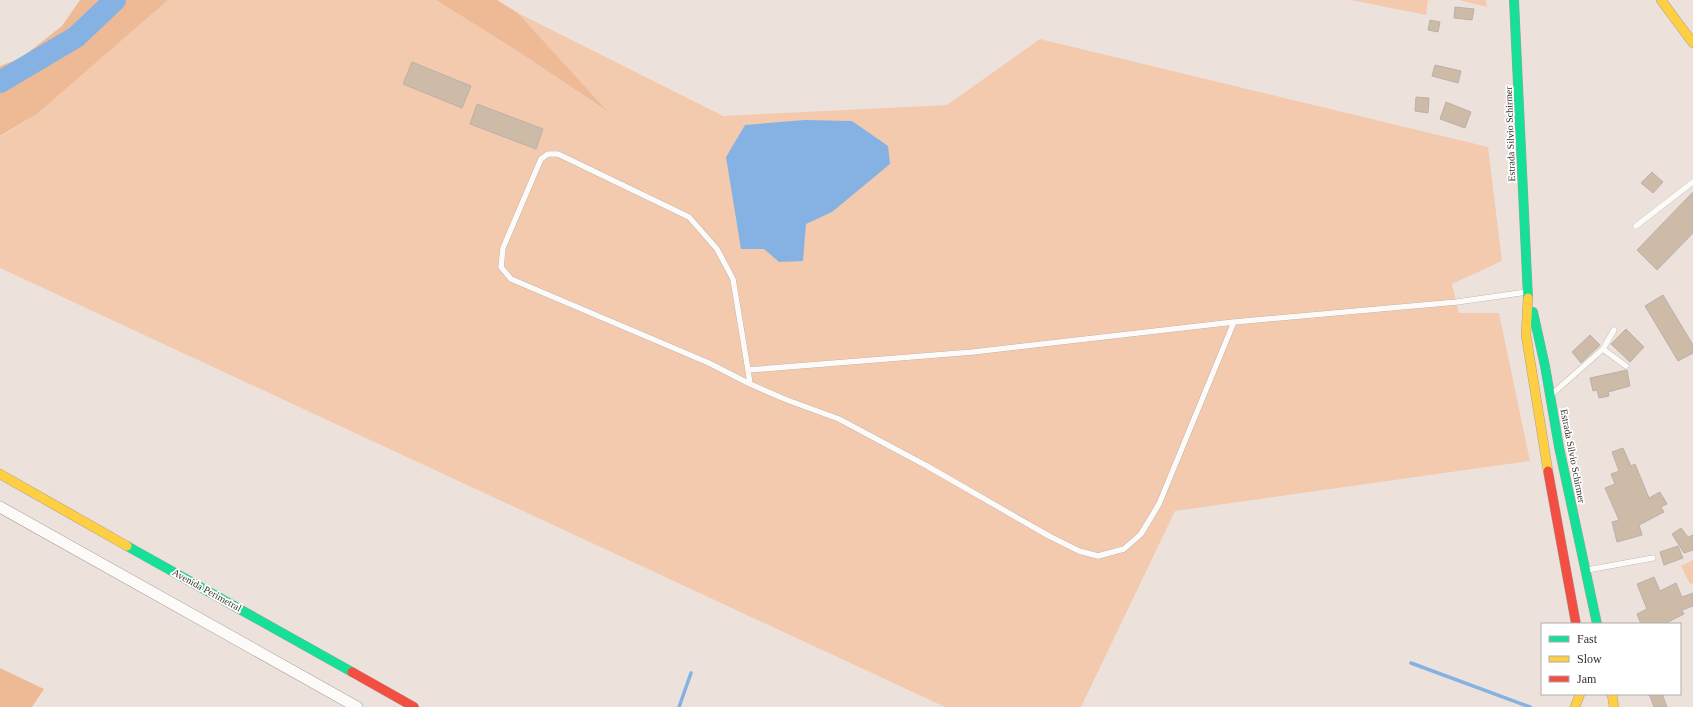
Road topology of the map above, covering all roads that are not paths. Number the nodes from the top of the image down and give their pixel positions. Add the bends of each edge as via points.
1 (1514, 0) edge
2 (1661, 0) edge
3 (1693, 43) edge
4 (1693, 182) edge
5 (1636, 226) dead end
6 (1528, 291) junction
7 (1234, 322) junction
8 (1614, 330) dead end
9 (1603, 349) junction
10 (1626, 366) dead end
11 (748, 370) junction
12 (750, 384) junction
13 (1550, 396) junction
14 (0, 474) edge
15 (0, 507) edge
16 (1653, 558) dead end
17 (1585, 570) junction
18 (1576, 623) edge
19 (1597, 623) edge
20 (1580, 695) edge
21 (1612, 695) edge
22 (357, 707) edge
23 (414, 707) edge
24 (1575, 707) edge
25 (1614, 707) edge

1 - 6 main road, Estrada Silvio Schirmer
2 - 3 main road
4 - 5 lane
6 - 7 lane via 1457,302
6 - 13 main road, Estrada Silvio Schirmer
6 - 18 main road, Estrada Silvio Schirmer via 1526,335
7 - 11 lane via 973,352
7 - 12 lane via 1159,504 1140,534 1124,550 1098,556 1078,551 1049,536 839,419
8 - 9 lane
9 - 10 lane
9 - 13 lane
11 - 12 lane
11 - 12 lane via 733,280 717,249 689,216 558,154 548,154 541,159 503,248 501,267 511,279 710,363
13 - 17 main road, Estrada Silvio Schirmer
14 - 23 main road, Avenida Perimetral
15 - 22 street
16 - 17 lane
17 - 19 main road, Estrada Silvio Schirmer
20 - 24 main road
21 - 25 main road

